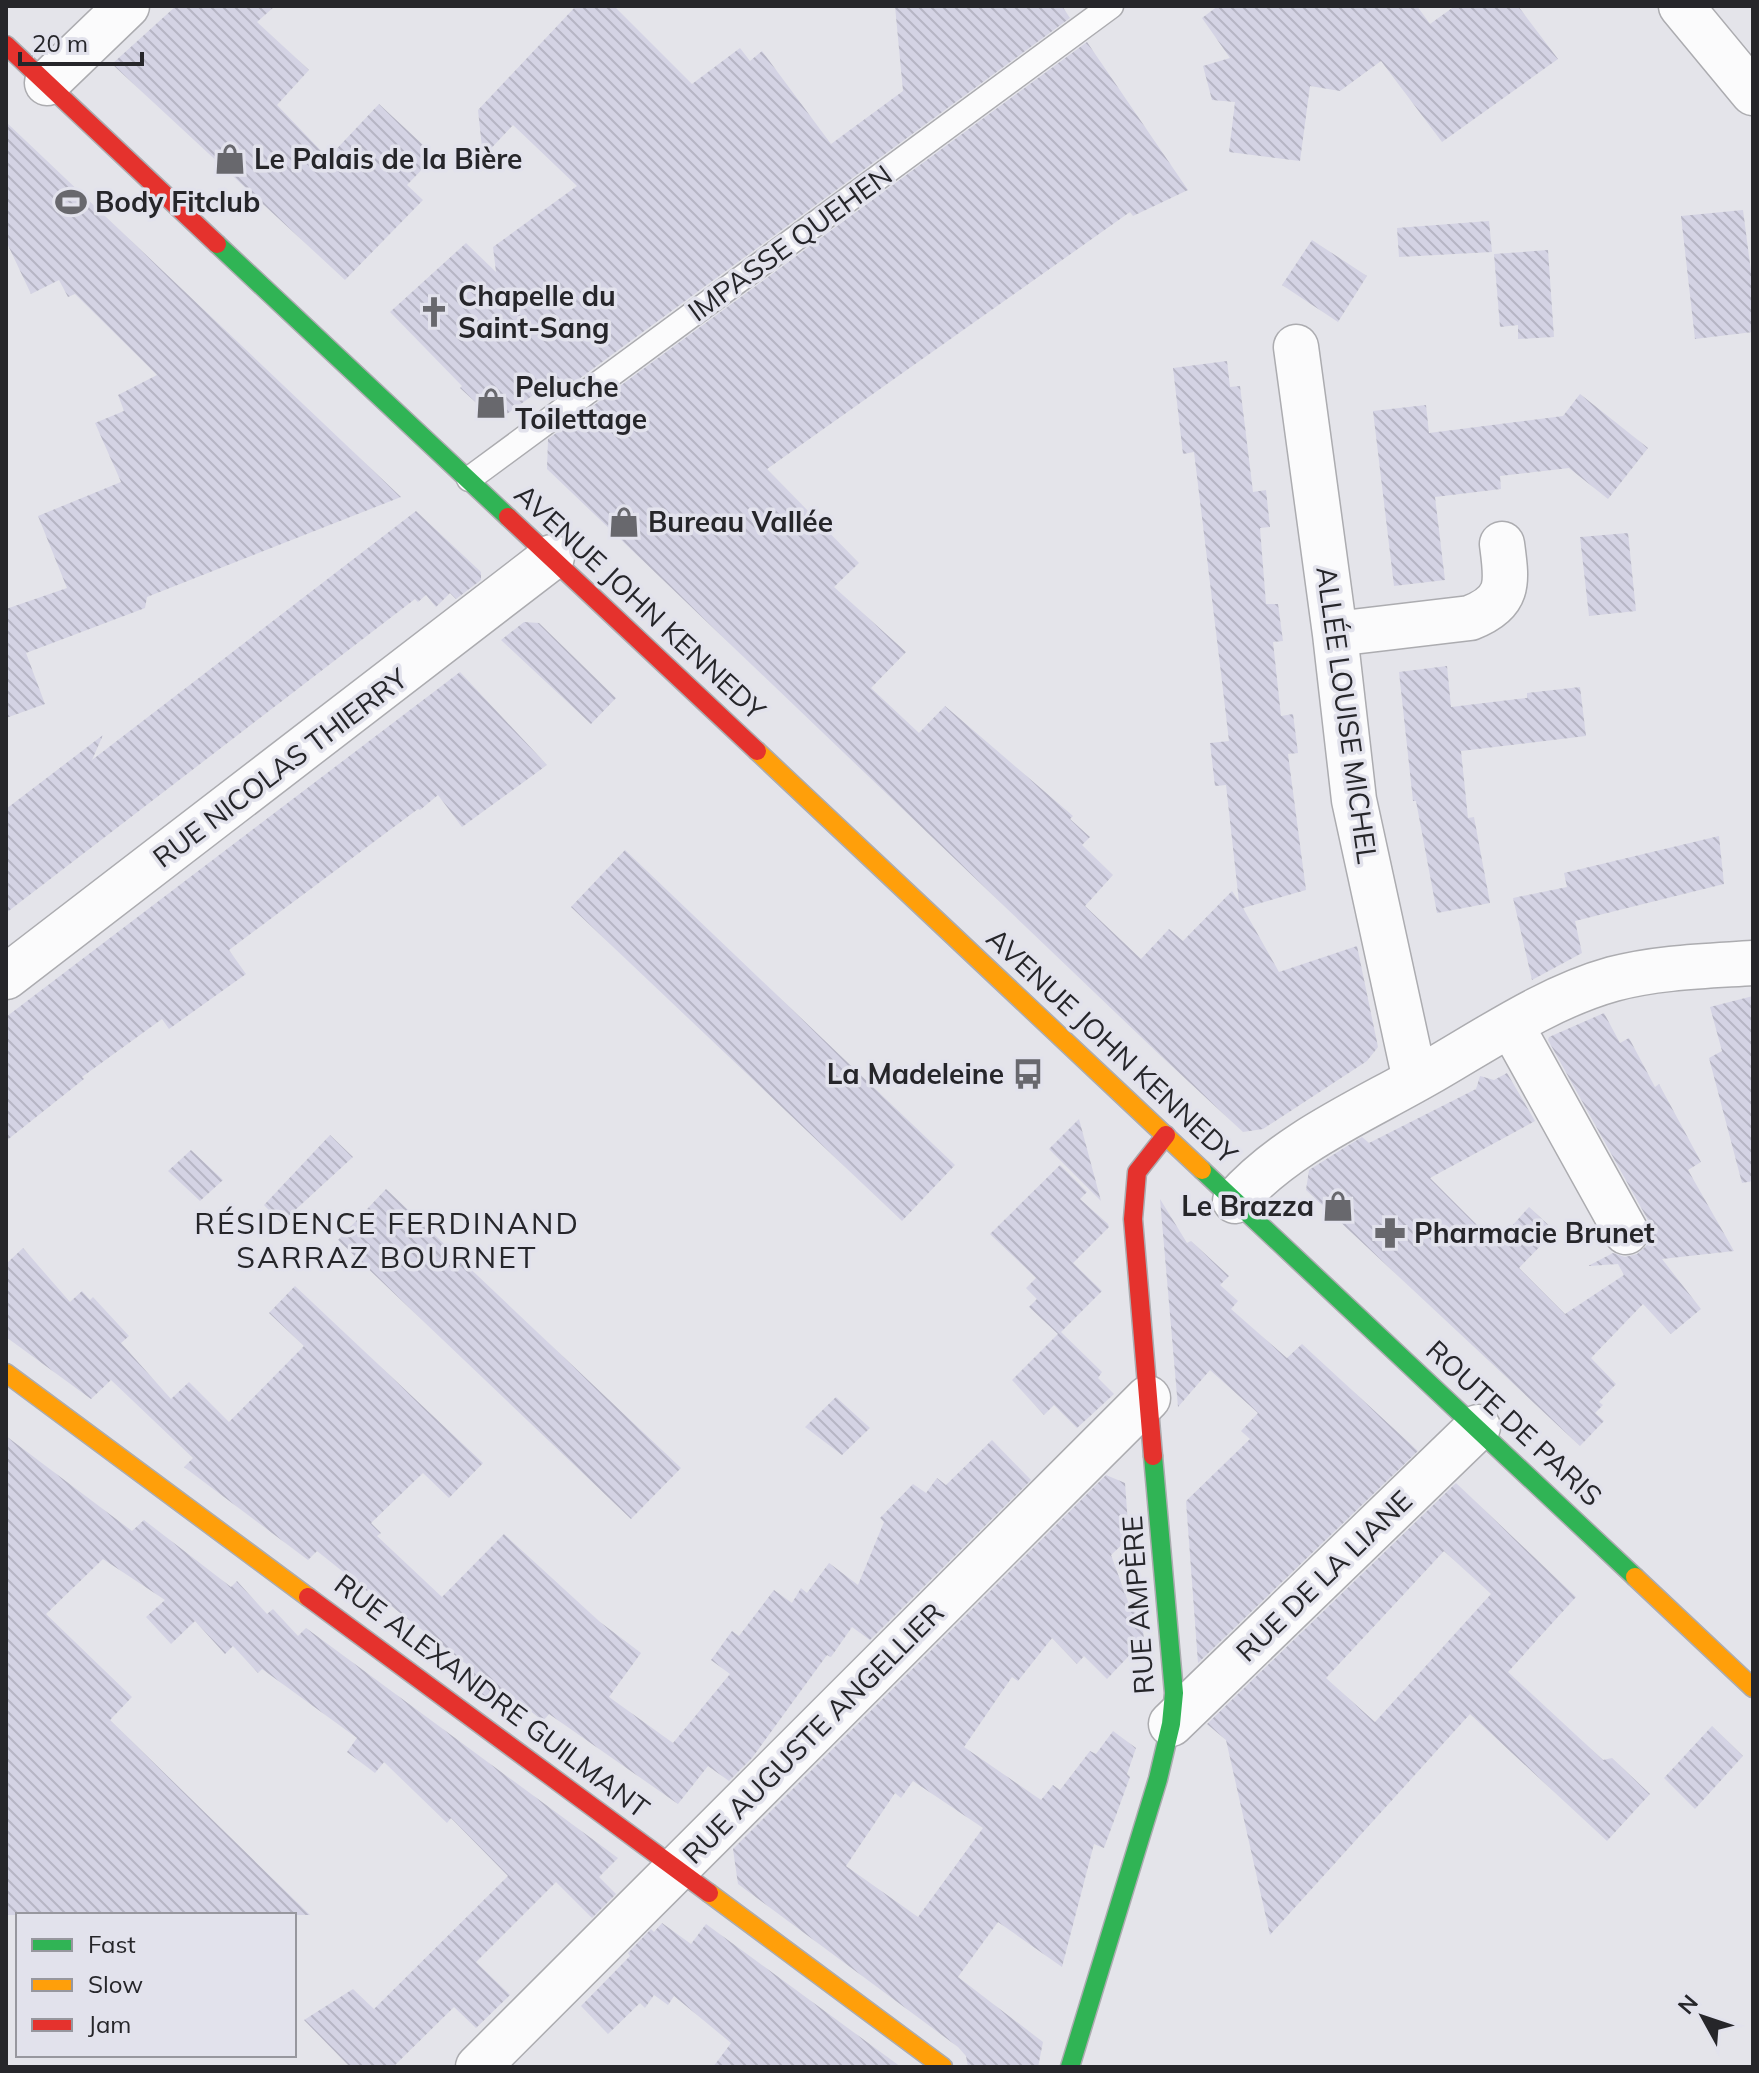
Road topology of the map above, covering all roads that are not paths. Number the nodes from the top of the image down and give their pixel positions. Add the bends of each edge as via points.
1 (127, 6) edge
2 (1111, 6) edge
3 (1681, 6) edge
4 (6, 45) edge
5 (47, 83) junction
6 (1753, 93) edge
7 (1296, 347) dead end
8 (469, 479) junction
9 (1502, 544) dead end
10 (552, 557) junction
11 (1335, 634) junction
12 (1753, 963) edge
13 (6, 977) edge
14 (1511, 1025) junction
15 (1415, 1080) junction
16 (1166, 1135) junction
17 (1235, 1201) junction
18 (1626, 1232) dead end
19 (6, 1373) edge
20 (1148, 1398) junction
21 (1478, 1427) junction
22 (1753, 1688) edge
23 (1171, 1724) junction
24 (677, 1869) junction
25 (486, 2064) edge
26 (943, 2067) edge
27 (1070, 2067) edge

1 - 5 street
2 - 8 lane, IMPASSE QUEHEN
3 - 6 street
4 - 5 main road, AVENUE JOHN KENNEDY
5 - 8 main road, AVENUE JOHN KENNEDY
7 - 11 street, ALLÉE LOUISE MICHEL
8 - 10 main road, AVENUE JOHN KENNEDY
9 - 11 street via 1503,595 1482,613
10 - 13 street, RUE NICOLAS THIERRY
10 - 16 main road, AVENUE JOHN KENNEDY
11 - 15 street, ALLÉE LOUISE MICHEL via 1354,800
12 - 14 street via 1613,979
14 - 15 street
14 - 18 street
15 - 17 street via 1270,1165
16 - 17 main road, AVENUE JOHN KENNEDY
16 - 20 main road, RUE AMPÈRE via 1137,1172 1133,1201
17 - 21 main road, ROUTE DE PARIS
19 - 24 main road, RUE ALEXANDRE GUILMANT
20 - 23 main road, RUE AMPÈRE via 1174,1671
20 - 24 street, RUE AUGUSTE ANGELLIER
21 - 22 main road, ROUTE DE PARIS
21 - 23 street, RUE DE LA LIANE
23 - 27 main road, RUE AMPÈRE
24 - 25 street, RUE AUGUSTE ANGELLIER
24 - 26 main road, RUE ALEXANDRE GUILMANT

